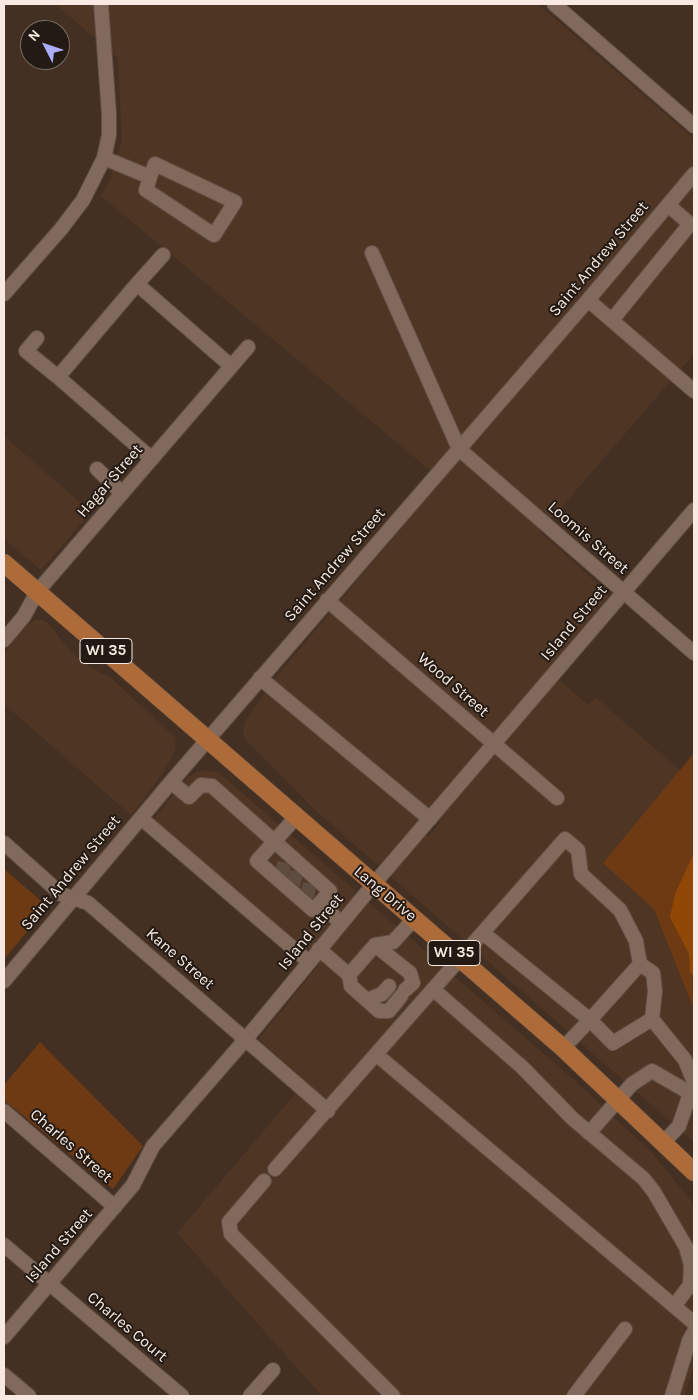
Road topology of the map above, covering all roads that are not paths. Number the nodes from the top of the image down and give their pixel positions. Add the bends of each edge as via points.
1 (101, 4) edge
2 (554, 4) edge
3 (694, 126) edge
4 (104, 158) junction
5 (694, 174) edge
6 (150, 177) junction
7 (668, 205) junction
8 (372, 253) dead end
9 (163, 256) dead end
10 (137, 284) junction
11 (4, 294) edge
12 (588, 300) junction
13 (612, 320) junction
14 (37, 338) dead end
15 (248, 348) dead end
16 (232, 366) junction
17 (58, 377) junction
18 (694, 391) edge
19 (460, 449) junction
20 (152, 459) junction
21 (97, 469) dead end
22 (122, 493) junction
23 (692, 517) edge
24 (4, 563) edge
25 (624, 591) junction
26 (37, 592) junction
27 (327, 600) junction
28 (4, 640) edge
29 (694, 653) edge
30 (260, 678) junction
31 (208, 739) junction
32 (495, 744) junction
33 (171, 782) junction
34 (557, 798) dead end
35 (296, 817) junction
36 (141, 818) junction
37 (430, 819) junction
38 (274, 841) junction
39 (4, 844) edge
40 (373, 884) junction
41 (308, 889) junction
42 (73, 898) junction
43 (320, 903) junction
44 (414, 919) junction
45 (341, 922) junction
46 (484, 933) junction
47 (374, 945) junction
48 (319, 949) junction
49 (461, 958) junction
50 (309, 962) junction
51 (399, 964) junction
52 (640, 964) junction
53 (349, 975) junction
54 (4, 981) edge
55 (434, 990) junction
56 (367, 1000) junction
57 (652, 1019) junction
58 (590, 1020) junction
59 (245, 1040) junction
60 (563, 1048) junction
61 (377, 1055) junction
62 (690, 1093) junction
63 (618, 1099) junction
64 (4, 1111) edge
65 (328, 1111) junction
66 (589, 1133) junction
67 (664, 1142) junction
68 (275, 1169) dead end
69 (694, 1172) edge
70 (264, 1181) dead end
71 (115, 1207) junction
72 (4, 1245) edge
73 (49, 1284) junction
74 (675, 1305) junction
75 (694, 1323) edge
76 (625, 1329) dead end
77 (694, 1332) edge
78 (4, 1337) edge
79 (273, 1370) dead end
80 (4, 1374) edge
81 (29, 1396) edge
82 (182, 1396) edge
83 (250, 1396) edge
84 (393, 1396) edge
85 (574, 1396) edge
86 (672, 1396) edge

1 - 4 street via 109,114
2 - 3 street
4 - 6 street
4 - 11 street via 83,200
5 - 7 street, Saint Andrew Street
6 - 6 street via 155,164 235,202 214,235 146,190
7 - 12 street, Saint Andrew Street
7 - 13 street via 690,224
8 - 19 street
9 - 10 street
10 - 16 street
10 - 17 street
12 - 13 street
12 - 19 street, Saint Andrew Street
13 - 18 street
14 - 17 street via 26,351
15 - 16 street, Hagar Street
16 - 20 street, Hagar Street
17 - 20 street
19 - 25 street, Loomis Street
19 - 27 street, Saint Andrew Street
20 - 22 street, Hagar Street
21 - 22 street
22 - 26 street, Hagar Street
23 - 25 street, Island Street
24 - 26 main road, WI 35
25 - 29 street, Loomis Street
25 - 32 street, Island Street
26 - 28 street, Hagar Street via 24,616
26 - 31 main road, WI 35
27 - 30 street, Saint Andrew Street
27 - 32 street, Wood Street
30 - 31 street, Saint Andrew Street
30 - 37 street
31 - 33 street, Saint Andrew Street
31 - 35 main road, Lang Drive / WI 35
32 - 34 street, Wood Street
32 - 37 street, Island Street
33 - 36 street, Saint Andrew Street
33 - 38 street via 189,797 200,785 212,786
35 - 38 street
35 - 40 main road, Lang Drive / WI 35
36 - 42 street, Saint Andrew Street
36 - 50 street
37 - 40 street, Island Street
38 - 41 street via 292,861
38 - 41 street via 257,861 287,883
39 - 42 street, Kane Street via 61,894
40 - 44 main road, Lang Drive / WI 35
40 - 45 street, Island Street
41 - 43 street via 313,910
41 - 43 street via 330,891
42 - 54 street, Saint Andrew Street
42 - 59 street, Kane Street via 88,903
43 - 45 street
44 - 47 street via 393,942
44 - 49 main road, Lang Drive / WI 35
45 - 48 street, Island Street
46 - 49 street
46 - 52 street via 564,839 578,850 581,874 620,910 636,941
46 - 58 street
47 - 51 street
47 - 53 street
48 - 50 street, Island Street
48 - 53 street
49 - 55 street
49 - 60 main road, Lang Drive / WI 35
50 - 59 street, Island Street
51 - 56 street via 382,994
51 - 56 street via 410,973 413,983 389,1011 379,1011
52 - 57 street via 653,974
52 - 58 street
53 - 56 street via 351,986
55 - 61 street
55 - 66 street via 522,1067
57 - 58 street via 613,1043
57 - 62 street via 685,1060 694,1082
58 - 60 street
59 - 65 street, Kane Street
59 - 71 street, Island Street via 153,1146 133,1185
60 - 63 main road, Lang Drive / WI 35
61 - 65 street
61 - 74 street
62 - 63 street via 652,1071 632,1084
62 - 67 street via 679,1126
63 - 66 street
63 - 67 main road, Lang Drive / WI 35
64 - 71 street, Charles Street
65 - 68 street
66 - 74 street via 644,1179 686,1247 692,1275 690,1284
67 - 69 main road, Lang Drive / WI 35
70 - 84 street via 229,1222 231,1234
71 - 73 street, Island Street
72 - 73 street, Charles Court
73 - 78 street, Island Street
73 - 82 street, Charles Court
74 - 75 street
76 - 85 street
77 - 86 street
79 - 83 street
80 - 81 street

